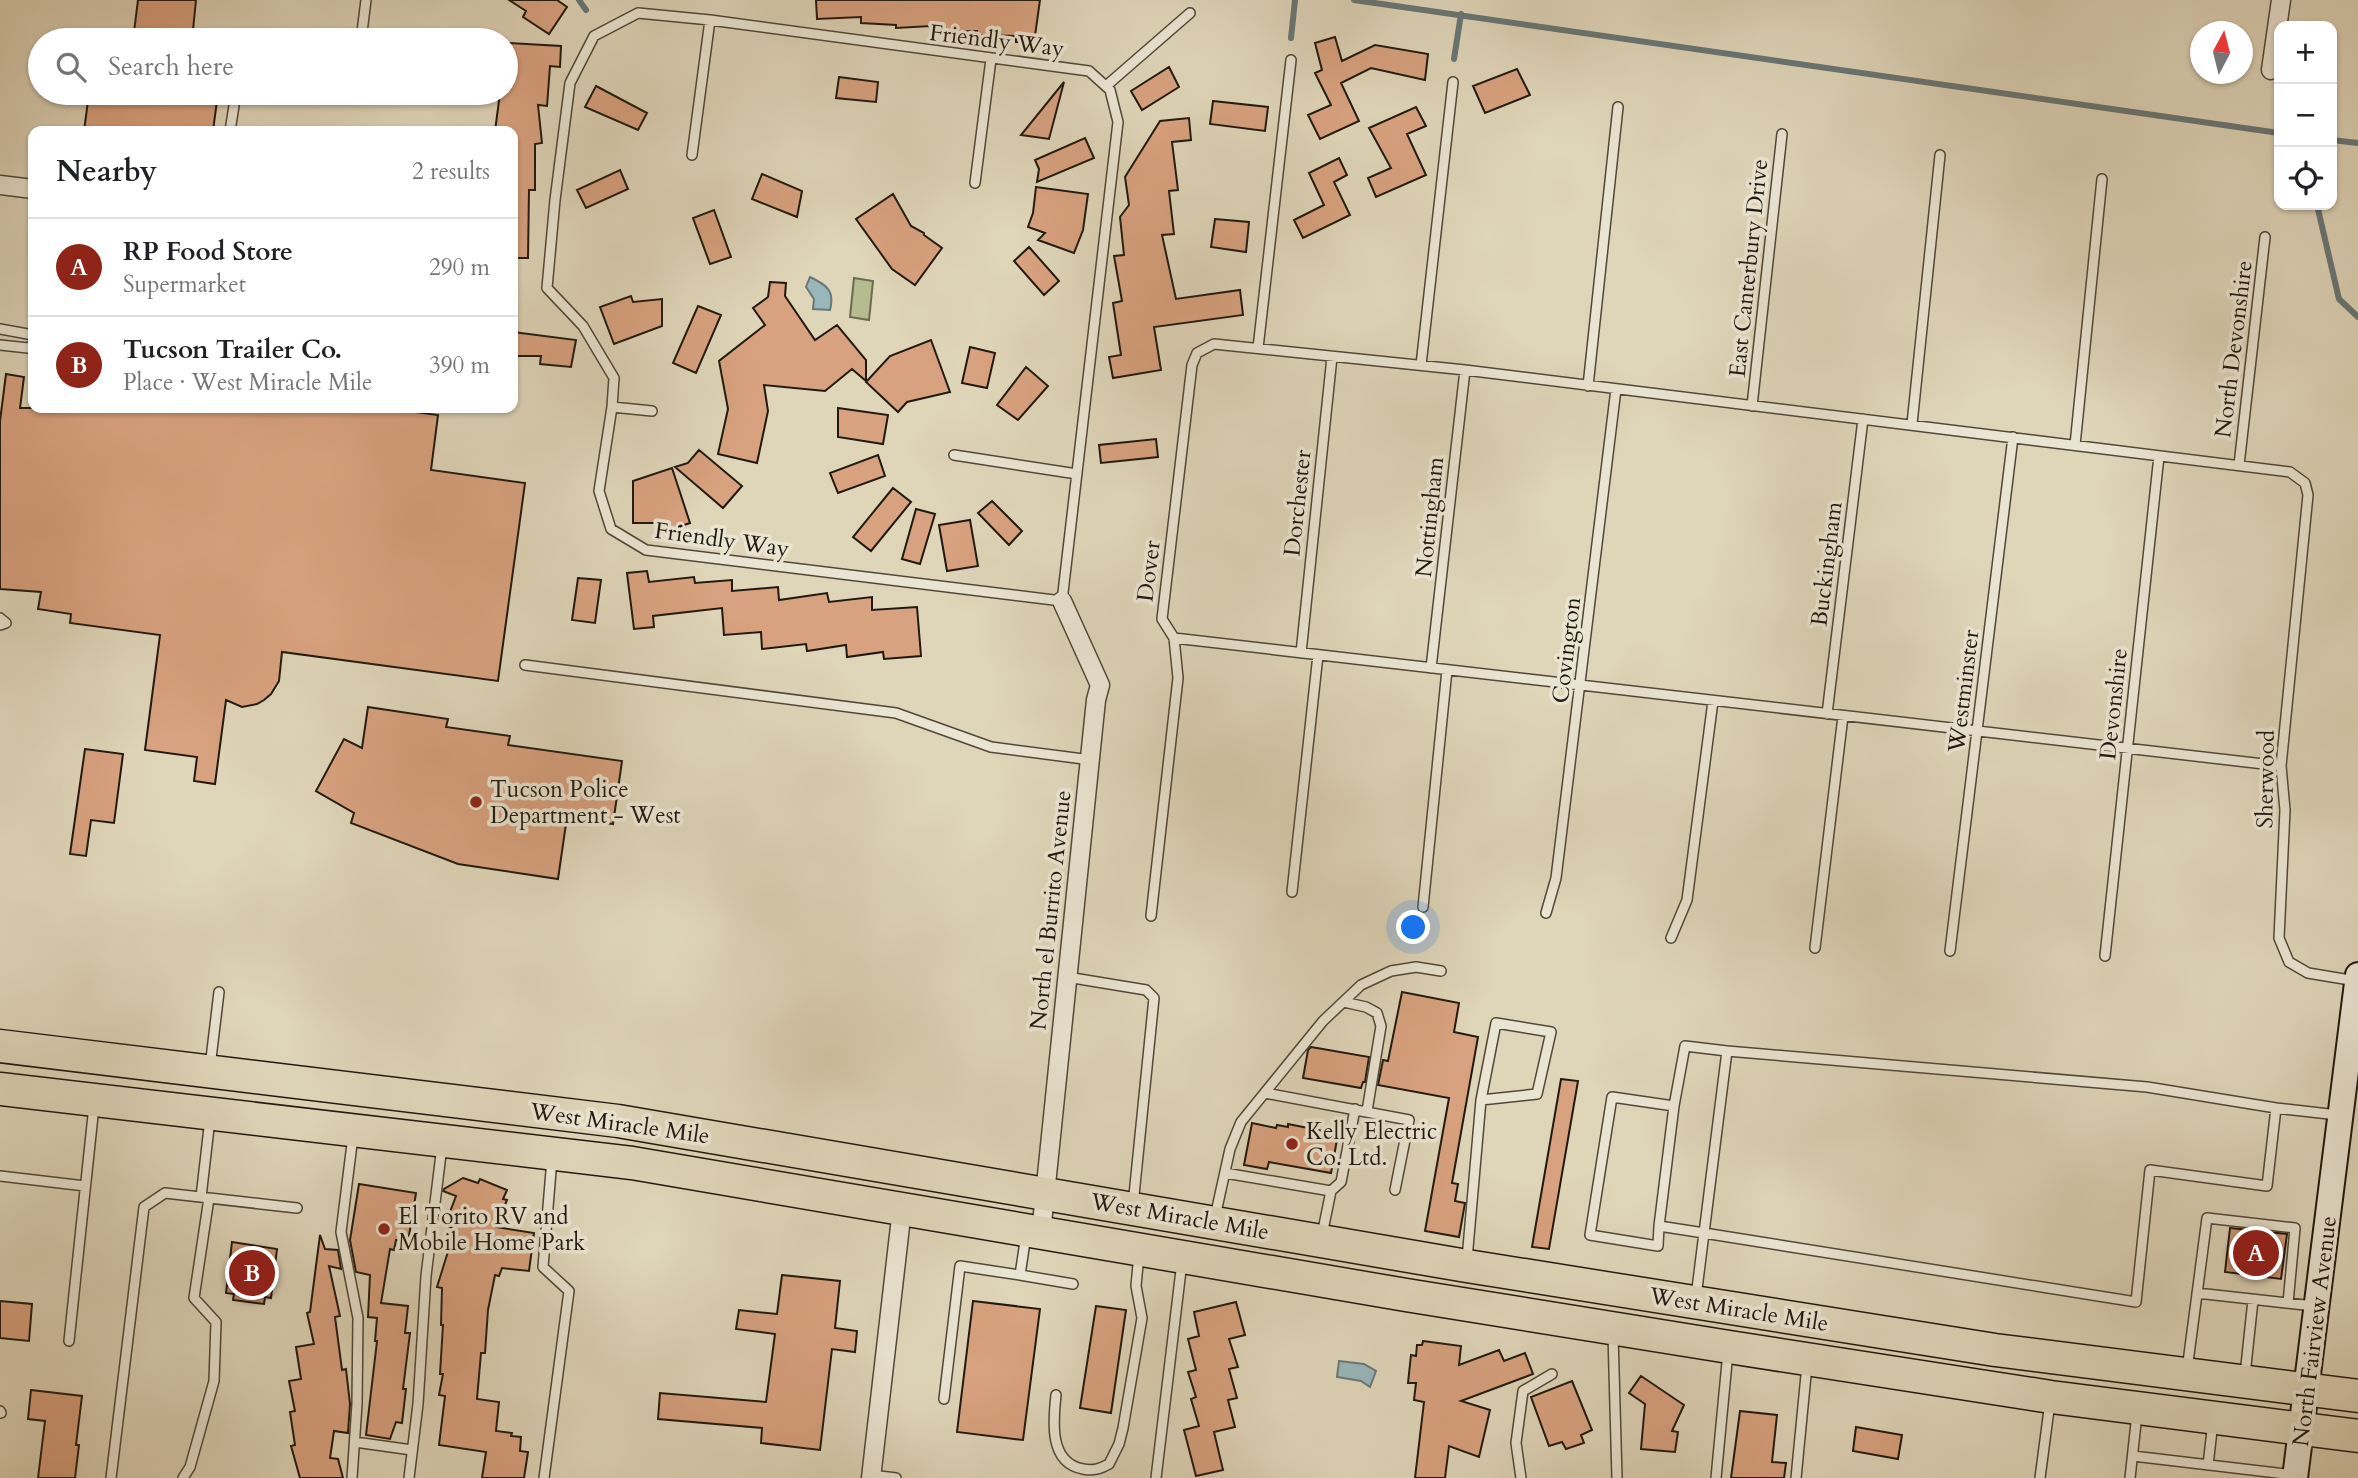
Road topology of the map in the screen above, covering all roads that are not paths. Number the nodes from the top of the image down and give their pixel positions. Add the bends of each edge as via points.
1 (366, 0) edge
2 (2281, 0) edge
3 (1191, 13) dead end
4 (710, 20) junction
5 (362, 28) edge
6 (991, 59) junction
7 (1291, 61) dead end
8 (2271, 71) dead end
9 (1453, 82) dead end
10 (1106, 86) junction
11 (234, 105) edge
12 (1618, 107) dead end
13 (231, 126) edge
14 (1782, 134) dead end
15 (692, 155) dead end
16 (1940, 155) dead end
17 (2102, 179) dead end
18 (975, 183) dead end
19 (0, 185) edge
20 (28, 188) edge
21 (2265, 237) dead end
22 (0, 329) edge
23 (28, 334) edge
24 (0, 345) edge
25 (28, 348) edge
26 (1258, 348) junction
27 (1332, 357) junction
28 (1421, 365) junction
29 (1465, 370) junction
30 (1588, 386) junction
31 (1616, 389) junction
32 (1752, 406) junction
33 (612, 407) junction
34 (652, 411) dead end
35 (1863, 419) junction
36 (1912, 424) junction
37 (2013, 437) junction
38 (2075, 445) junction
39 (954, 456) dead end
40 (2159, 456) junction
41 (2239, 465) junction
42 (1077, 474) junction
43 (1062, 601) junction
44 (0, 618) edge
45 (0, 625) edge
46 (1174, 638) junction
47 (1300, 653) junction
48 (1318, 655) junction
49 (525, 665) dead end
50 (1431, 668) junction
51 (1447, 670) junction
52 (1582, 685) junction
53 (1713, 701) junction
54 (1827, 714) junction
55 (1843, 716) junction
56 (1977, 731) junction
57 (2127, 748) junction
58 (1091, 760) junction
59 (2281, 766) junction
60 (1292, 892) dead end
61 (1423, 907) dead end
62 (1546, 913) dead end
63 (1151, 916) dead end
64 (1671, 938) dead end
65 (1815, 947) dead end
66 (1950, 951) dead end
67 (2105, 956) dead end
68 (1441, 971) dead end
69 (1068, 977) junction
70 (2358, 978) edge
71 (219, 992) dead end
72 (1343, 1002) junction
73 (0, 1046) edge
74 (1727, 1051) junction
75 (209, 1071) junction
76 (0, 1089) edge
77 (1265, 1093) junction
78 (1482, 1100) junction
79 (95, 1101) junction
80 (1674, 1106) junction
81 (2276, 1108) junction
82 (1355, 1110) junction
83 (1367, 1111) junction
84 (210, 1115) junction
85 (2340, 1115) junction
86 (354, 1131) junction
87 (442, 1140) junction
88 (553, 1153) junction
89 (1225, 1173) junction
90 (0, 1176) edge
91 (85, 1186) junction
92 (1395, 1190) dead end
93 (1331, 1191) junction
94 (1046, 1193) junction
95 (205, 1198) junction
96 (297, 1208) dead end
97 (1133, 1208) junction
98 (902, 1209) junction
99 (1214, 1222) junction
100 (1659, 1226) junction
101 (1034, 1231) junction
102 (1704, 1233) junction
103 (1321, 1240) junction
104 (1139, 1249) junction
105 (1183, 1257) junction
106 (1467, 1266) junction
107 (1020, 1275) junction
108 (1073, 1284) dead end
109 (2197, 1293) junction
110 (1438, 1300) junction
111 (2253, 1300) junction
112 (1692, 1301) junction
113 (2288, 1303) junction
114 (2317, 1306) junction
115 (1613, 1329) junction
116 (69, 1341) dead end
117 (1729, 1347) junction
118 (1807, 1359) junction
119 (1552, 1374) dead end
120 (2186, 1375) junction
121 (2244, 1382) junction
122 (2306, 1390) junction
123 (1056, 1395) dead end
124 (2358, 1396) edge
125 (2051, 1397) junction
126 (944, 1399) dead end
127 (2137, 1408) junction
128 (2213, 1417) junction
129 (2301, 1429) junction
130 (2358, 1436) edge
131 (355, 1442) junction
132 (412, 1450) junction
133 (2133, 1456) junction
134 (2208, 1465) junction
135 (871, 1476) edge
136 (2295, 1476) edge
137 (111, 1478) edge
138 (183, 1478) edge
139 (352, 1478) edge
140 (409, 1478) edge
141 (544, 1478) edge
142 (896, 1478) edge
143 (1156, 1478) edge
144 (1521, 1478) edge
145 (1617, 1478) edge
146 (1716, 1478) edge
147 (1796, 1478) edge
148 (2040, 1478) edge
149 (2130, 1478) edge

1 - 5 lane
2 - 8 street
3 - 10 lane
4 - 6 lane, Friendly Way
4 - 15 lane
4 - 33 lane, Friendly Way via 638,13 594,36 570,83 547,288 583,326 614,378
6 - 10 lane, Friendly Way via 1090,71
6 - 18 lane
7 - 26 lane
9 - 28 lane
10 - 42 lane via 1118,122
11 - 13 lane
12 - 30 lane
14 - 32 lane, East Canterbury Drive
16 - 36 lane
17 - 38 lane
19 - 20 street
21 - 41 lane, North Devonshire
22 - 23 lane
24 - 25 lane
26 - 27 lane
26 - 46 lane, Dover via 1214,344 1197,353 1192,365 1162,619
27 - 28 lane
27 - 47 lane, Dorchester
28 - 29 lane
29 - 30 lane
29 - 50 lane, Nottingham
30 - 31 lane
31 - 32 lane
31 - 52 lane, Covington
32 - 35 lane
33 - 34 lane
33 - 43 lane, Friendly Way via 599,491 611,529 646,550
35 - 36 lane
35 - 54 lane, Buckingham
36 - 37 lane
37 - 38 lane
37 - 56 lane, Westminster
38 - 40 lane
39 - 42 lane
40 - 41 lane
40 - 57 lane, Devonshire
41 - 59 lane, Sherwood via 2290,472 2305,483 2308,495
42 - 43 lane
43 - 58 street, North el Burrito Avenue via 1100,685
44 - 45 lane via 6,623
46 - 47 lane
46 - 63 lane, Dover via 1178,678
47 - 48 lane
48 - 50 lane
48 - 60 lane
49 - 58 lane via 896,713 991,747
50 - 51 lane
51 - 52 lane
51 - 61 lane
52 - 53 lane
52 - 62 lane, Covington via 1556,878
53 - 54 lane
53 - 64 lane via 1687,900
54 - 55 lane
55 - 56 lane
55 - 65 lane
56 - 57 lane
56 - 66 lane, Westminster
57 - 59 lane
57 - 67 lane, Devonshire
58 - 69 street, North el Burrito Avenue
59 - 70 lane, Sherwood via 2285,810 2280,938 2289,962 2308,973
68 - 72 lane via 1416,967 1391,971 1361,985
69 - 94 street, North el Burrito Avenue
69 - 97 lane via 1146,990 1154,998
70 - 85 street, North Fairview Avenue
71 - 75 lane
72 - 77 lane
72 - 83 lane via 1377,1013 1381,1026
73 - 75 highway, West Miracle Mile
74 - 80 lane via 1685,1046
74 - 81 lane via 2147,1087
74 - 102 lane
75 - 94 highway, West Miracle Mile via 618,1121
76 - 79 highway, West Miracle Mile
77 - 82 lane
77 - 89 lane via 1241,1122
78 - 78 lane via 1496,1023 1551,1032 1537,1094
78 - 106 lane
79 - 84 highway, West Miracle Mile
79 - 91 lane
80 - 100 lane
80 - 100 lane via 1612,1097 1590,1235 1658,1246
81 - 85 lane
81 - 102 lane via 2267,1186 2150,1170 2136,1302
82 - 83 lane
82 - 93 lane via 1341,1182
83 - 92 lane via 1409,1120
84 - 86 highway, West Miracle Mile
84 - 95 lane
85 - 114 street, North Fairview Avenue
86 - 87 highway, West Miracle Mile
86 - 131 lane via 341,1231 358,1318
87 - 88 highway, West Miracle Mile
87 - 132 lane
88 - 98 highway, West Miracle Mile
88 - 141 lane via 543,1267 569,1291
89 - 93 lane
89 - 99 lane
90 - 91 lane
91 - 116 lane
93 - 103 lane
94 - 97 highway, West Miracle Mile
94 - 101 street, North el Burrito Avenue
95 - 96 lane
95 - 137 lane via 165,1193 144,1207
95 - 138 lane via 194,1298 216,1322 214,1381
97 - 99 highway, West Miracle Mile
98 - 101 highway, West Miracle Mile
98 - 135 street
99 - 103 highway, West Miracle Mile
100 - 102 lane
101 - 104 highway, West Miracle Mile
101 - 107 lane
102 - 112 lane
103 - 106 highway, West Miracle Mile
104 - 105 highway, West Miracle Mile
104 - 123 lane via 1136,1286 1142,1318 1123,1428 1109,1464 1090,1471 1062,1456 1054,1432
105 - 110 highway, West Miracle Mile
105 - 143 lane
106 - 112 highway, West Miracle Mile
107 - 108 lane
107 - 126 lane via 960,1266
109 - 111 lane
109 - 113 lane via 2207,1218 2295,1228
109 - 120 lane
110 - 112 highway via 1460,1289 1653,1318 1679,1314
110 - 115 highway, West Miracle Mile
111 - 113 lane
111 - 121 lane
112 - 120 highway, West Miracle Mile
113 - 114 lane
114 - 122 street, North Fairview Avenue
115 - 117 highway, West Miracle Mile
115 - 145 lane
117 - 118 highway, West Miracle Mile
117 - 146 lane
118 - 125 highway, West Miracle Mile
118 - 147 lane
119 - 144 lane via 1523,1391 1516,1443
120 - 121 highway, West Miracle Mile
121 - 122 highway, West Miracle Mile
122 - 124 highway, West Miracle Mile
122 - 129 street, North Fairview Avenue
125 - 127 highway, West Miracle Mile
125 - 148 lane
127 - 128 highway, West Miracle Mile
127 - 133 lane
128 - 129 highway, West Miracle Mile
128 - 134 lane
129 - 130 highway, West Miracle Mile
129 - 136 street, North Fairview Avenue
131 - 132 lane
131 - 139 lane
132 - 140 lane
133 - 134 lane
133 - 149 lane
134 - 136 lane
135 - 142 lane

